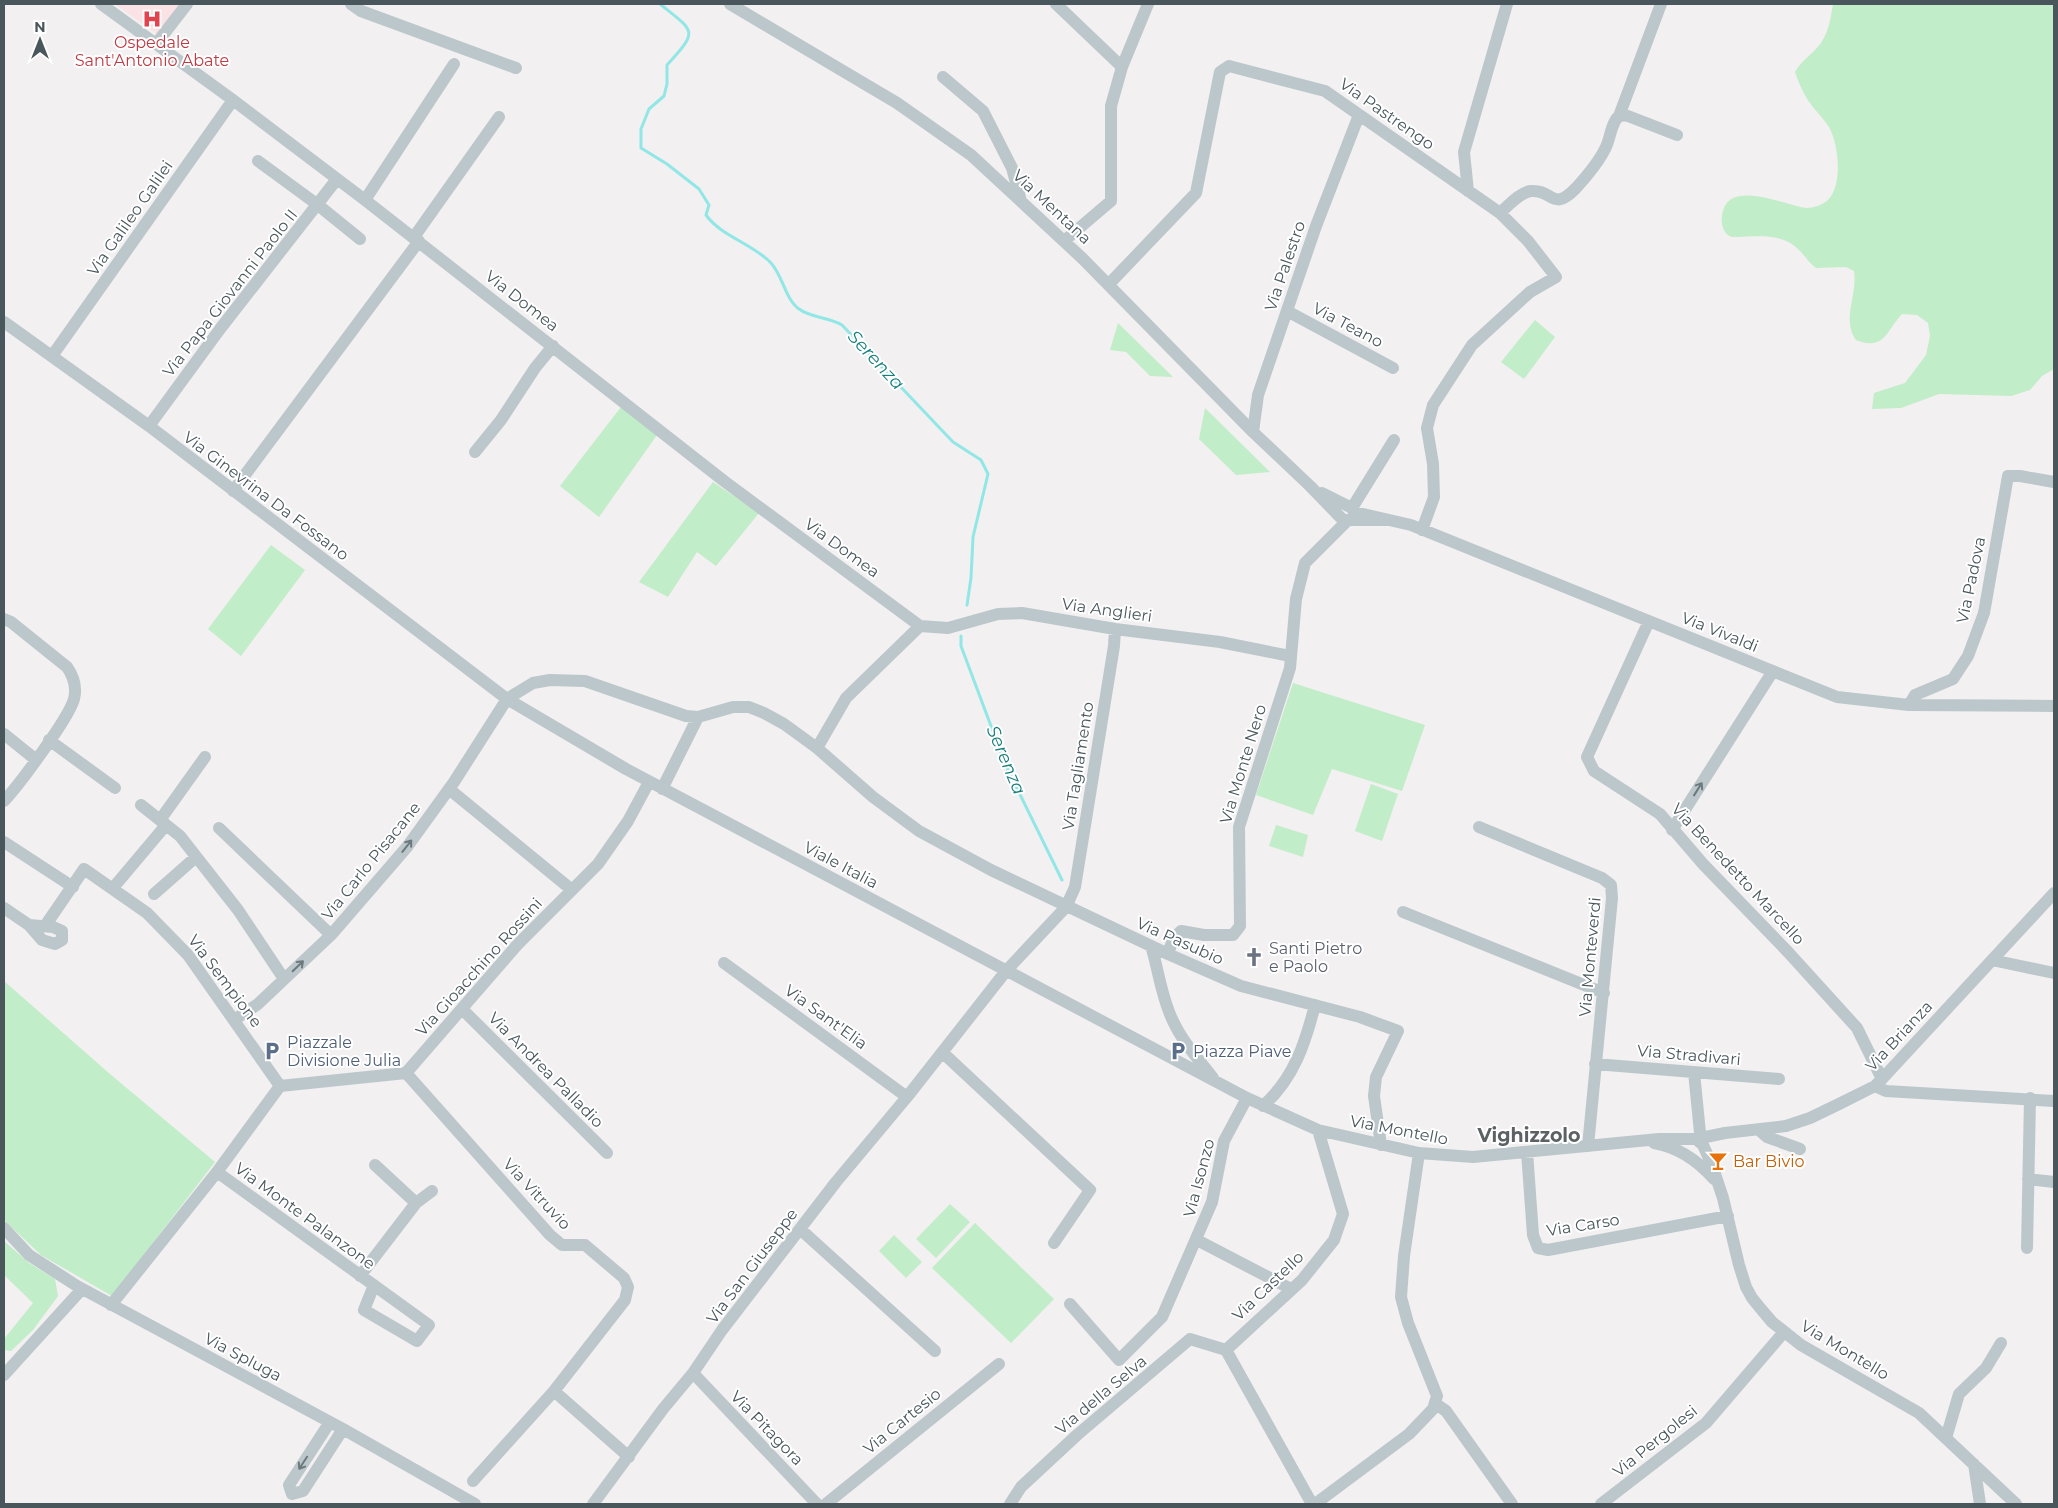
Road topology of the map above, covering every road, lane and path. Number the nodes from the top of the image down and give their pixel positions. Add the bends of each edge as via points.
1 (101, 4) edge
2 (187, 4) edge
3 (351, 4) edge
4 (730, 4) edge
5 (1056, 4) edge
6 (1148, 4) edge
7 (1507, 4) edge
8 (1661, 4) edge
9 (156, 44) junction
10 (454, 64) dead end
11 (1122, 67) junction
12 (516, 68) dead end
13 (943, 78) dead end
14 (234, 100) junction
15 (1359, 115) junction
16 (1619, 116) junction
17 (499, 117) dead end
18 (1677, 135) dead end
19 (258, 161) dead end
20 (338, 180) junction
21 (1468, 191) junction
22 (365, 200) junction
23 (1021, 201) junction
24 (318, 205) junction
25 (1500, 213) junction
26 (360, 239) dead end
27 (417, 239) junction
28 (1064, 241) junction
29 (1109, 284) junction
30 (1287, 311) junction
31 (4, 322) edge
32 (553, 346) junction
33 (52, 356) junction
34 (1394, 368) dead end
35 (149, 426) junction
36 (1253, 432) junction
37 (1394, 440) dead end
38 (475, 452) dead end
39 (2054, 482) edge
40 (233, 491) junction
41 (1347, 515) junction
42 (1422, 530) junction
43 (4, 619) edge
44 (1649, 621) junction
45 (920, 626) junction
46 (1115, 629) junction
47 (1290, 656) junction
48 (1773, 671) junction
49 (507, 699) junction
50 (1909, 705) junction
51 (2054, 706) edge
52 (698, 717) junction
53 (4, 734) edge
54 (49, 740) junction
55 (817, 748) junction
56 (205, 758) dead end
57 (35, 759) junction
58 (649, 782) junction
59 (115, 788) dead end
60 (449, 789) junction
61 (662, 789) junction
62 (4, 801) edge
63 (141, 804) dead end
64 (163, 822) junction
65 (1479, 827) dead end
66 (219, 828) dead end
67 (1672, 830) junction
68 (4, 842) edge
69 (196, 857) junction
70 (73, 887) junction
71 (113, 888) junction
72 (572, 890) junction
73 (154, 894) dead end
74 (2054, 894) edge
75 (1066, 907) junction
76 (4, 908) edge
77 (1403, 912) dead end
78 (29, 926) junction
79 (45, 926) junction
80 (330, 935) junction
81 (1152, 946) junction
82 (1168, 954) junction
83 (1992, 960) junction
84 (724, 963) dead end
85 (1006, 971) junction
86 (2054, 973) edge
87 (284, 979) junction
88 (1604, 993) junction
89 (1315, 1005) junction
90 (462, 1009) junction
91 (234, 1020) junction
92 (942, 1052) junction
93 (1595, 1064) junction
94 (406, 1072) junction
95 (1694, 1072) junction
96 (1779, 1079) dead end
97 (1216, 1082) junction
98 (1878, 1082) junction
99 (280, 1086) junction
100 (907, 1097) junction
101 (1247, 1098) junction
102 (2030, 1098) junction
103 (2054, 1101) edge
104 (1263, 1106) junction
105 (1318, 1130) junction
106 (1759, 1130) junction
107 (1700, 1140) junction
108 (1641, 1141) junction
109 (1380, 1146) junction
110 (1588, 1146) junction
111 (1800, 1149) dead end
112 (1527, 1152) junction
113 (607, 1153) dead end
114 (1419, 1153) junction
115 (1689, 1157) junction
116 (375, 1165) dead end
117 (217, 1172) junction
118 (2028, 1179) junction
119 (2054, 1182) edge
120 (1718, 1183) junction
121 (432, 1191) dead end
122 (416, 1203) junction
123 (1728, 1216) junction
124 (4, 1228) edge
125 (800, 1230) junction
126 (1197, 1240) junction
127 (1054, 1243) dead end
128 (2027, 1248) dead end
129 (360, 1276) junction
130 (374, 1286) junction
131 (82, 1289) junction
132 (1291, 1289) junction
133 (1070, 1304) dead end
134 (111, 1305) junction
135 (1784, 1332) junction
136 (2001, 1343) dead end
137 (1226, 1350) junction
138 (935, 1351) dead end
139 (999, 1364) dead end
140 (693, 1373) junction
141 (4, 1375) edge
142 (554, 1391) junction
143 (1436, 1404) junction
144 (330, 1422) junction
145 (343, 1429) junction
146 (1946, 1438) junction
147 (629, 1457) junction
148 (1974, 1464) junction
149 (473, 1481) dead end
150 (475, 1504) edge
151 (593, 1504) edge
152 (817, 1504) edge
153 (826, 1504) edge
154 (1010, 1504) edge
155 (1315, 1504) edge
156 (1512, 1504) edge
157 (1602, 1504) edge
158 (1980, 1504) edge
159 (2016, 1504) edge

1 - 9 street, Via Domea
2 - 9 street
3 - 12 street via 361,11
4 - 23 street, Via Mentana via 897,103 971,155
5 - 11 street
6 - 11 street
7 - 21 street via 1464,152
8 - 16 street
9 - 14 street, Via Domea
10 - 22 street
11 - 28 street via 1111,106 1111,201
13 - 23 street via 983,111 1012,168
14 - 20 street, Via Domea
14 - 33 street, Via Galileo Galilei
15 - 21 street, Via Pastrengo
15 - 29 street, Via Pastrengo via 1325,91 1228,66 1220,72 1196,193
15 - 30 street, Via Palestro
16 - 18 street via 1628,116
16 - 25 street via 1598,161 1565,197 1556,200 1541,192 1530,191
17 - 27 street
19 - 24 street
20 - 22 street, Via Domea
20 - 24 street, Via Papa Giovanni Paolo II
21 - 25 street, Via Pastrengo
22 - 27 street, Via Domea
23 - 28 street, Via Mentana
24 - 26 street
24 - 35 street, Via Papa Giovanni Paolo II via 220,329
25 - 42 street, Via Pastrengo via 1528,240 1556,277 1530,292 1472,345 1433,406 1427,428 1434,497
27 - 32 street, Via Domea
27 - 40 street
28 - 29 street, Via Mentana
29 - 36 street, Via Mentana
30 - 34 street, Via Teano
30 - 36 street, Via Palestro via 1258,395
31 - 33 street, Via Ginevrina Da Fossano
32 - 38 street
32 - 45 street, Via Domea via 724,481
33 - 35 street, Via Ginevrina Da Fossano
35 - 40 street, Via Ginevrina Da Fossano
36 - 41 street, Via Mentana via 1310,486
37 - 41 street, Via Monte Nero
39 - 50 street, Via Padova via 2008,476 1984,613 1968,656 1954,679 1915,695
40 - 49 street, Via Ginevrina Da Fossano
41 - 42 street, Via Vivaldi via 1388,520
41 - 47 street, Via Monte Nero via 1334,535 1305,563 1296,599
42 - 44 street, Via Vivaldi
43 - 54 street via 67,667 73,676 75,687 71,707
44 - 48 street, Via Vivaldi
44 - 67 street, Via Benedetto Marcello via 1587,757 1594,771 1660,814
45 - 46 street, Via Anglieri via 948,628 998,614 1022,613
45 - 55 street via 846,698
46 - 47 street, Via Anglieri via 1220,642
46 - 75 street, Via Tagliamento via 1075,887
47 - 82 street, Via Monte Nero via 1290,668 1239,827 1240,926 1233,935 1181,931
48 - 50 street, Via Vivaldi via 1837,697
67 -> 48 street
49 - 52 street via 533,684 550,680 585,681 686,716
49 - 58 street, Viale Italia
49 - 60 street, Via Carlo Pisacane
50 - 51 street, Via Vivaldi
52 - 55 street, Via Pasubio via 749,707 784,724
52 - 61 street
53 - 57 street
54 - 57 street
54 - 59 street
55 - 75 street, Via Pasubio via 873,797 919,831
56 - 64 street
57 - 62 street
58 - 61 street, Viale Italia
58 - 72 street, Via Gioacchino Rossini via 628,821 598,864
60 - 72 street
80 -> 60 street, Via Carlo Pisacane via 406,847
61 - 85 street, Viale Italia
63 - 64 street
64 - 69 street via 180,836
64 - 71 street
65 - 88 street, Via Monteverdi via 1602,878 1611,885
66 - 80 street
67 - 98 street, Via Benedetto Marcello via 1857,1028
68 - 70 street
69 - 73 street
69 - 87 street via 238,910
70 - 71 street, Via Sempione via 84,869
70 - 79 street
71 - 91 street, Via Sempione via 147,913 188,955
72 - 90 street, Via Gioacchino Rossini via 517,945
74 - 83 street, Via Brianza
75 - 81 street, Via Pasubio
75 - 85 street, Via San Giuseppe
76 - 78 street
77 - 88 street
78 - 79 street
78 - 79 street via 42,940 55,944 62,940 62,932
87 -> 80 street, Via Carlo Pisacane
81 - 82 street, Via Pasubio
81 - 97 street via 1172,1021
82 - 89 street, Via Pasubio via 1241,986
83 - 86 street
83 - 98 street, Via Brianza
84 - 100 street, Via Sant'Elia
85 - 92 street, Via San Giuseppe
85 - 97 street, Viale Italia
87 - 91 street, Via Carlo Pisacane via 258,1004
88 - 93 street, Via Monteverdi
89 - 104 street via 1298,1062 1275,1096
89 - 109 street, Via Pasubio via 1398,1031 1376,1077 1374,1096
90 - 94 street, Via Gioacchino Rossini
90 - 113 street, Via Andrea Palladio
91 - 99 street, Via Sempione
92 - 100 street, Via San Giuseppe
92 - 127 street via 1090,1190
93 - 95 street, Via Stradivari
93 - 110 street, Via Monteverdi
94 - 99 street
94 - 142 street, Via Vitruvio via 550,1235 562,1245 584,1245 624,1278 628,1287 625,1300
95 - 96 street, Via Stradivari
95 - 107 street
97 - 101 street
98 - 102 street via 1886,1091
98 - 106 street, Via Brianza via 1810,1118
99 - 117 street, Via Monte Palanzone
100 - 125 street, Via San Giuseppe
101 - 104 street, Via Montello
101 - 126 street, Via Isonzo via 1224,1141 1212,1202
102 - 103 street
102 - 118 street
104 - 105 street, Via Montello
105 - 109 street, Via Montello
105 - 132 street, Via Castello via 1343,1214 1334,1240
106 - 107 street, Via Brianza
106 - 111 street via 1767,1137
107 - 108 street, Via Montello via 1669,1138
107 - 115 street via 1701,1156
107 - 115 street via 1684,1145
107 - 120 street, Via Montello
108 - 110 street, Via Montello
108 - 115 street, Via Montello via 1667,1146
109 - 114 street, Via Montello
110 - 112 street, Via Montello
112 - 114 street, Via Montello via 1473,1157
112 - 123 street, Via Carso via 1532,1234 1538,1248 1548,1250
114 - 143 street via 1401,1297 1435,1389
115 - 120 street, Via Montello
116 - 122 street
117 - 129 street, Via Monte Palanzone
117 - 134 street, Via Monte Palanzone
118 - 119 street
118 - 128 street
120 - 123 street, Via Montello
121 - 122 street
122 - 129 street
123 - 135 street, Via Montello via 1749,1292
124 - 131 street, Via Spluga via 29,1254
125 - 138 street
125 - 140 street, Via San Giuseppe via 722,1330
126 - 132 street, Via Isonzo
126 - 133 street, Via Isonzo via 1162,1317 1119,1360
129 - 130 street, Via Monte Palanzone
130 - 130 street, Via Monte Palanzone via 429,1325 417,1341 364,1310
131 - 134 street, Via Spluga
131 - 141 street
132 - 137 street, Via Castello
134 - 144 street, Via Spluga
135 - 146 street, Via Montello via 1801,1345 1914,1409
135 - 157 street, Via Pergolesi via 1706,1423
136 - 146 street via 1986,1368 1959,1394
137 - 154 street, Via della Selva via 1190,1339 1077,1434 1021,1487
137 - 155 street
139 - 153 street, Via Cartesio
140 - 147 street, Via San Giuseppe
140 - 152 street, Via Pitagora
142 - 147 street
142 - 149 street, Via Vitruvio
143 - 155 street via 1409,1434
143 - 156 street via 1446,1411
144 - 145 street, Via Spluga
144 -> 145 street via 289,1484 292,1494 303,1491
145 - 150 street, Via Spluga
146 - 148 street, Via Montello
147 - 151 street, Via San Giuseppe
148 - 158 street
148 - 159 street, Via Montello

